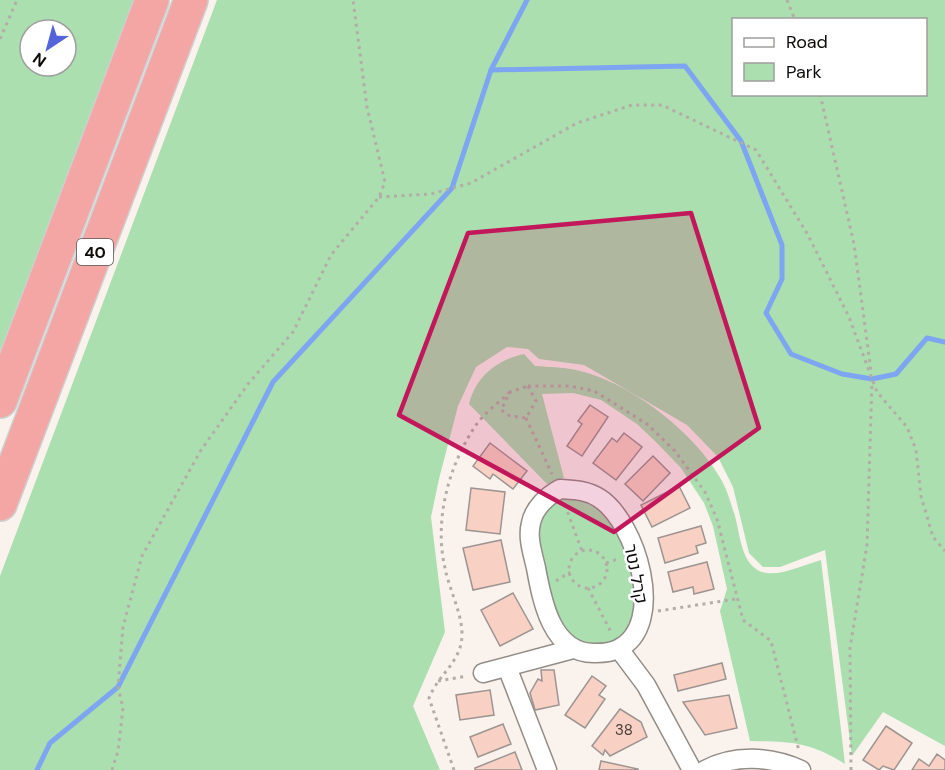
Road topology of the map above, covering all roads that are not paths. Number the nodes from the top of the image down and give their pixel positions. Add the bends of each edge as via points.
1 (152, 0) edge
2 (191, 0) edge
3 (0, 400) edge
4 (0, 504) edge
5 (573, 649) junction
6 (619, 649) junction
7 (507, 667) junction
8 (483, 673) road end
9 (801, 765) edge
10 (547, 770) edge
11 (692, 770) edge
12 (705, 770) edge

1 - 3 highway, 40
2 - 4 highway, 40
5 - 6 street via 588,653
5 - 6 street, קרל נטר via 549,619 540,594 530,538 531,521 539,507 560,489 588,491 601,499 616,513 636,554 645,602 643,614 640,629
5 - 7 street
6 - 11 street via 646,685
7 - 8 street
7 - 10 street
9 - 12 street via 761,758 718,762

